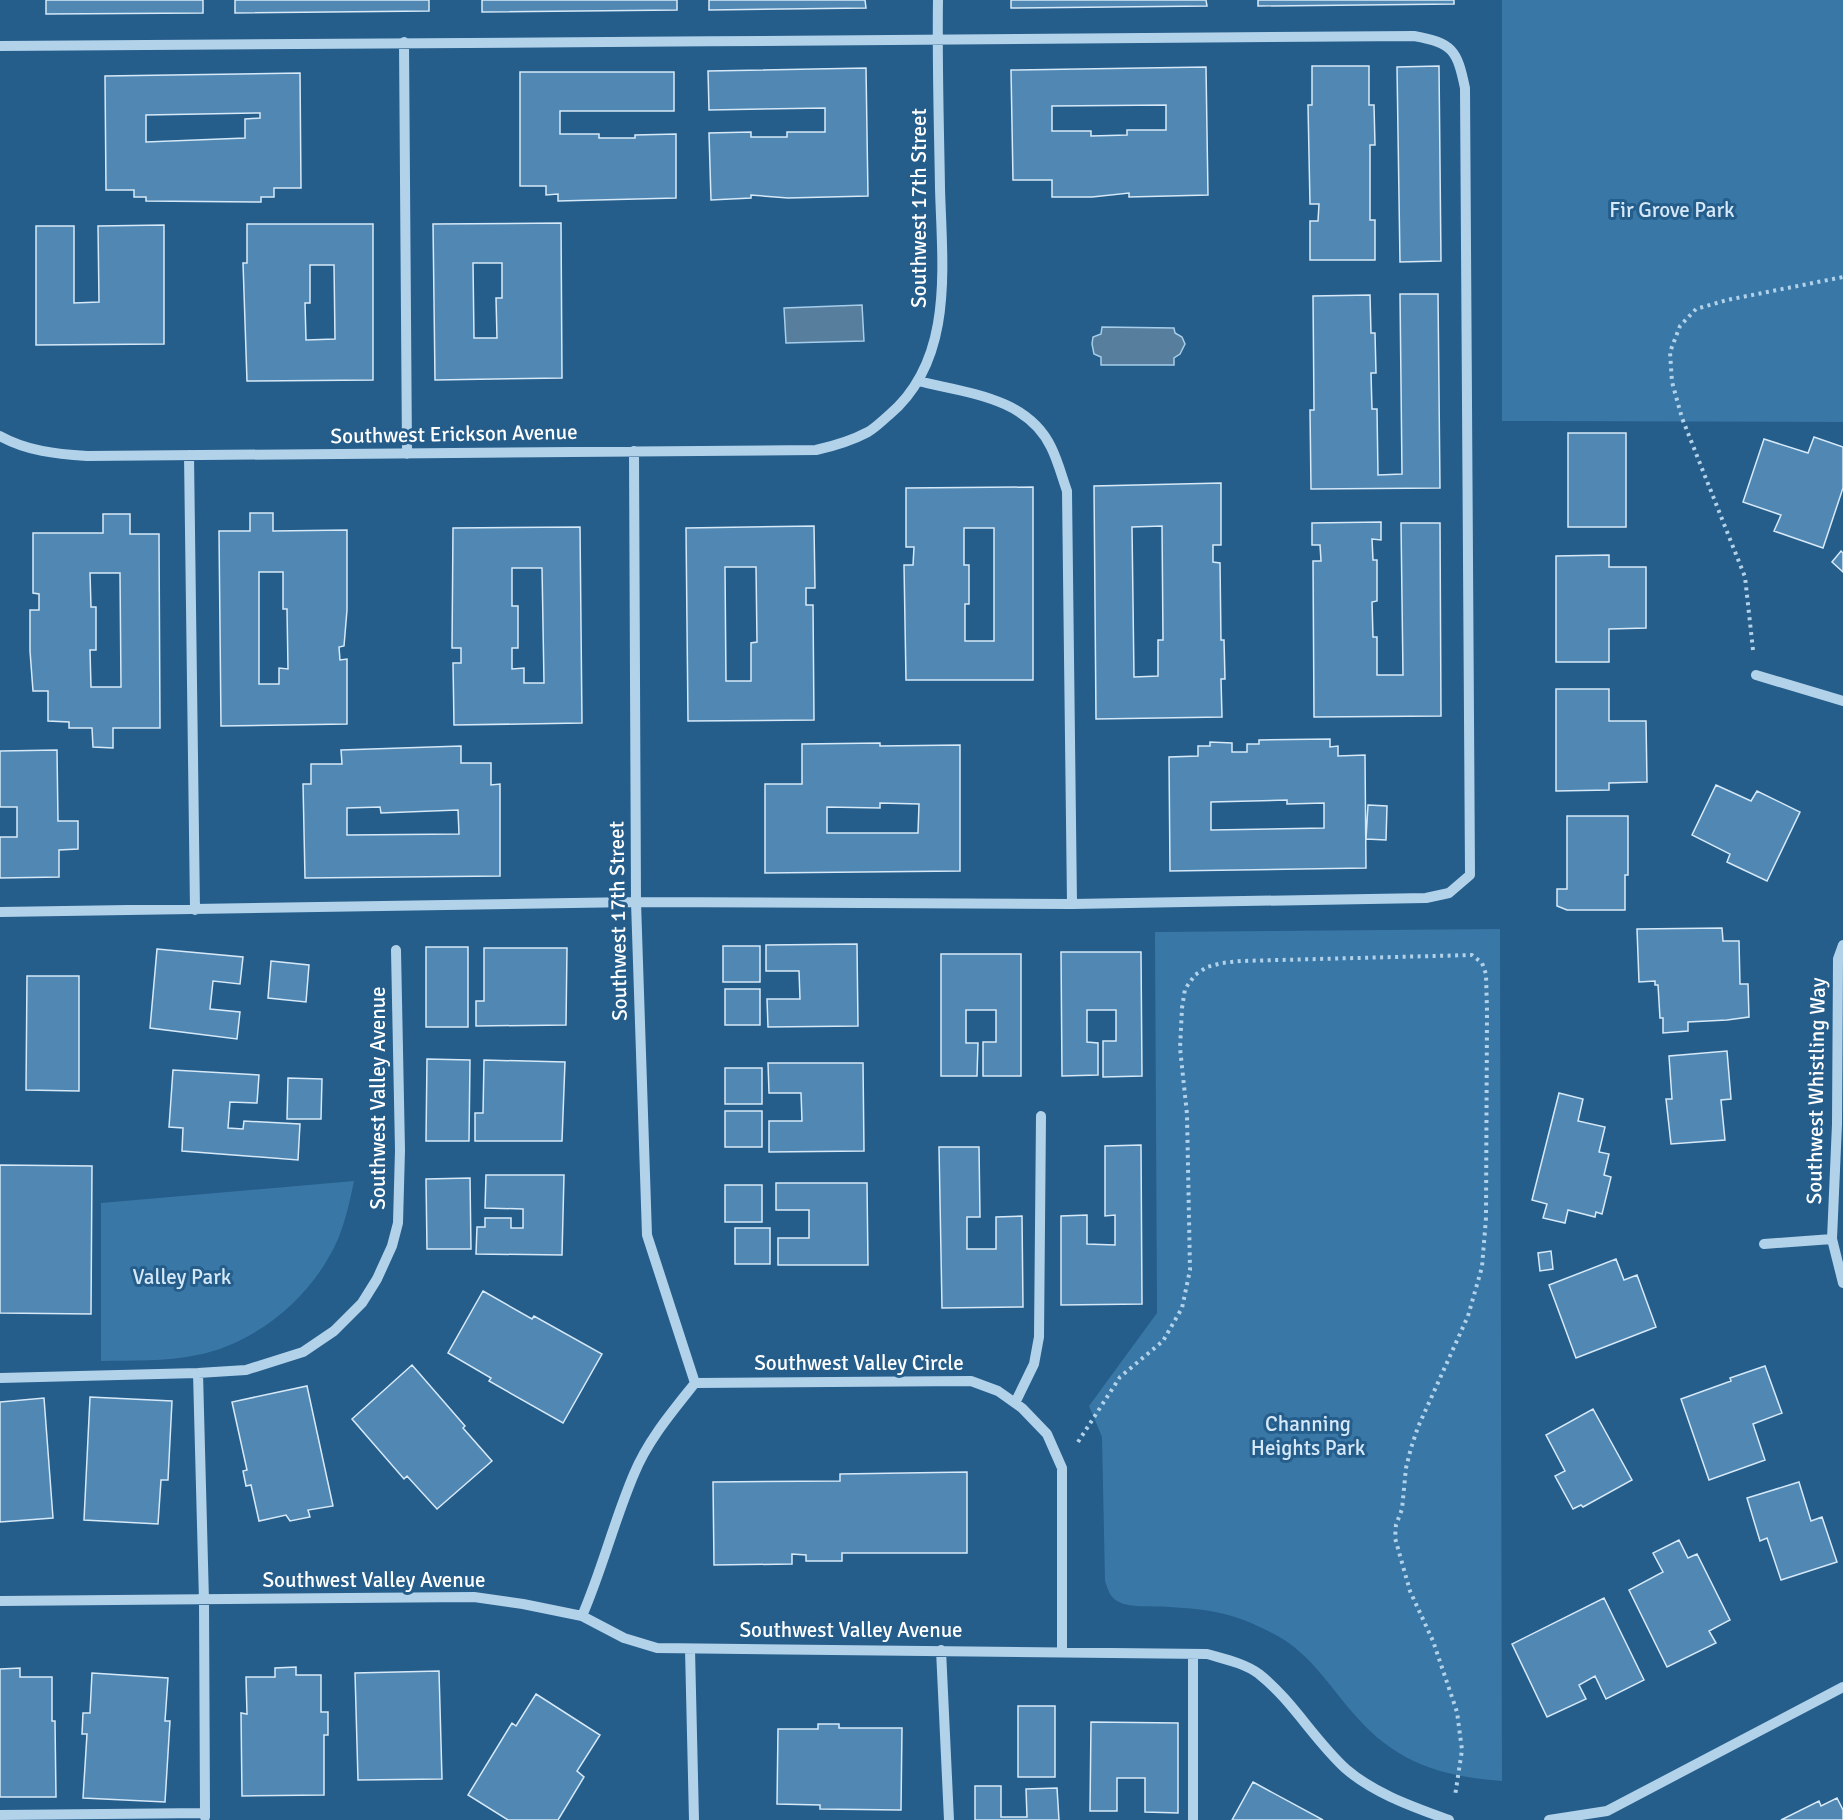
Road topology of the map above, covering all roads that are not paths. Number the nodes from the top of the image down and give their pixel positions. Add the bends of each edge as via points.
1 (938, 0) edge
2 (938, 41) junction
3 (404, 42) junction
4 (0, 46) edge
5 (918, 381) junction
6 (900, 406) joint
7 (0, 435) edge
8 (633, 451) junction
9 (407, 454) junction
10 (189, 455) junction
11 (1756, 675) road end
12 (1843, 700) edge
13 (636, 902) junction
14 (1072, 904) junction
15 (195, 910) junction
16 (0, 912) edge
17 (1843, 945) edge
18 (396, 950) dead end
19 (1041, 1116) dead end
20 (1832, 1239) junction
21 (1764, 1244) dead end
22 (1843, 1283) edge
23 (198, 1373) junction
24 (0, 1378) edge
25 (695, 1383) junction
26 (1015, 1403) junction
27 (0, 1601) edge
28 (204, 1601) junction
29 (582, 1616) junction
30 (690, 1649) junction
31 (941, 1650) junction
32 (1062, 1651) junction
33 (1193, 1653) junction
34 (1843, 1687) edge
35 (0, 1815) edge
36 (205, 1816) edge
37 (693, 1820) edge
38 (949, 1820) edge
39 (1193, 1820) edge
40 (1449, 1820) edge
41 (1549, 1820) edge

1 - 2 street, Southwest 17th Street
2 - 3 street
2 - 5 street, Southwest 17th Street via 939,324 932,354
2 - 14 street via 1414,36 1451,48 1465,88 1470,875 1449,893 1426,898
3 - 4 street
3 - 9 street
5 - 6 street, Southwest 17th Street
5 - 14 street via 999,400 1029,418 1051,446 1067,491
6 - 8 street, Southwest Erickson Avenue via 869,432 816,450
7 - 10 street, Southwest Erickson Avenue via 57,454
8 - 9 street, Southwest Erickson Avenue
8 - 13 street, Southwest 17th Street
9 - 10 street, Southwest Erickson Avenue
10 - 15 street
11 - 12 street
13 - 14 street
13 - 15 street
13 - 25 street, Southwest 17th Street via 647,1235
15 - 16 street
17 - 20 street, Southwest Whistling Way via 1838,959
18 - 23 street, Southwest Valley Avenue via 398,1224 381,1271 362,1303 334,1331 303,1352 246,1370
19 - 26 street via 1039,1337 1034,1364
20 - 21 street
20 - 22 street, Southwest Whistling Way
23 - 24 street, Southwest Valley Avenue
23 - 28 street
25 - 26 street, Southwest Valley Circle via 971,1381 998,1391
25 - 29 street via 656,1432 634,1473
26 - 32 street, Southwest Valley Circle via 1047,1434 1062,1468
27 - 28 street, Southwest Valley Avenue
28 - 29 street, Southwest Valley Avenue via 474,1597
28 - 36 street
29 - 30 street, Southwest Valley Avenue via 624,1638 657,1648
30 - 31 street, Southwest Valley Avenue
30 - 37 street
31 - 32 street, Southwest Valley Avenue
31 - 38 street
32 - 33 street, Southwest Valley Avenue
33 - 39 street
33 - 40 street, Southwest Valley Avenue via 1235,1662 1257,1673 1346,1768 1365,1783
34 - 41 street via 1607,1811
35 - 36 street

